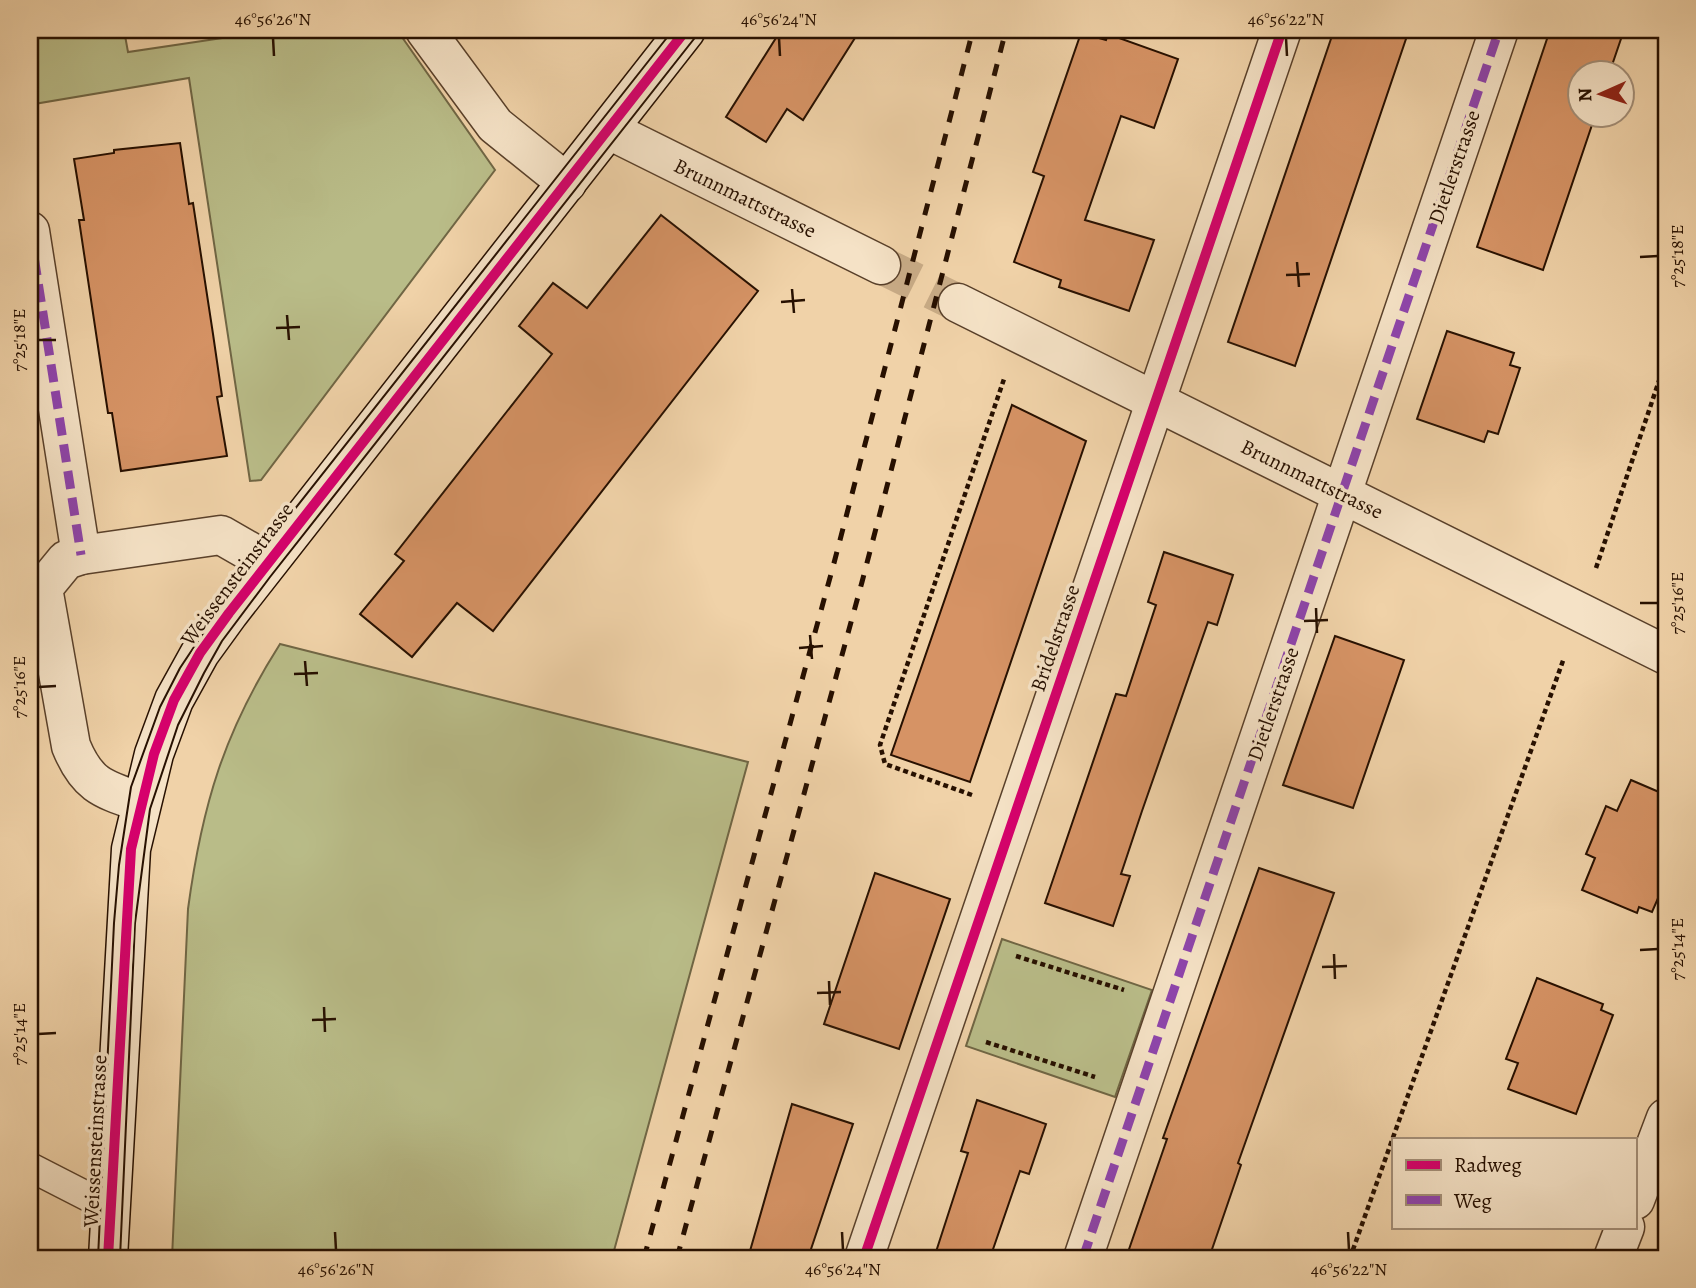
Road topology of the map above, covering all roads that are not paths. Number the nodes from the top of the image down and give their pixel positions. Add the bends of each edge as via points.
1 (425, 30) edge
2 (686, 30) edge
3 (1282, 30) edge
4 (1499, 30) edge
5 (609, 130) junction
6 (567, 183) junction
7 (30, 231) edge
8 (881, 265) tunnel mouth
9 (958, 303) tunnel mouth
10 (1156, 402) junction
11 (1344, 495) junction
12 (80, 555) junction
13 (268, 562) junction
14 (36, 587) edge
15 (1666, 655) edge
16 (140, 802) junction
17 (1666, 1118) edge
18 (30, 1167) edge
19 (1636, 1197) edge
20 (110, 1208) junction
21 (1625, 1228) edge
22 (108, 1258) edge
23 (864, 1258) edge
24 (1083, 1258) edge
25 (1613, 1258) edge

1 - 6 street via 495,125
2 - 5 street, Weissensteinstrasse
3 - 10 street, Bridelstrasse
4 - 11 street, Dietlerstrasse
5 - 6 street, Weissensteinstrasse
5 - 8 street, Brunnmattstrasse
6 - 13 street, Weissensteinstrasse
7 - 12 street
9 - 10 street, Brunnmattstrasse
10 - 11 street, Brunnmattstrasse
10 - 23 street, Bridelstrasse
11 - 15 street, Brunnmattstrasse
11 - 24 street, Dietlerstrasse
12 - 13 street via 221,535
12 - 14 street via 66,560
13 - 16 street, Weissensteinstrasse via 200,653 174,700
14 - 16 street via 77,761 88,779 101,788
16 - 20 street, Weissensteinstrasse via 125,913
17 - 19 street
18 - 20 lane, Weissensteinstrasse
20 - 22 street, Weissensteinstrasse
21 - 25 street

